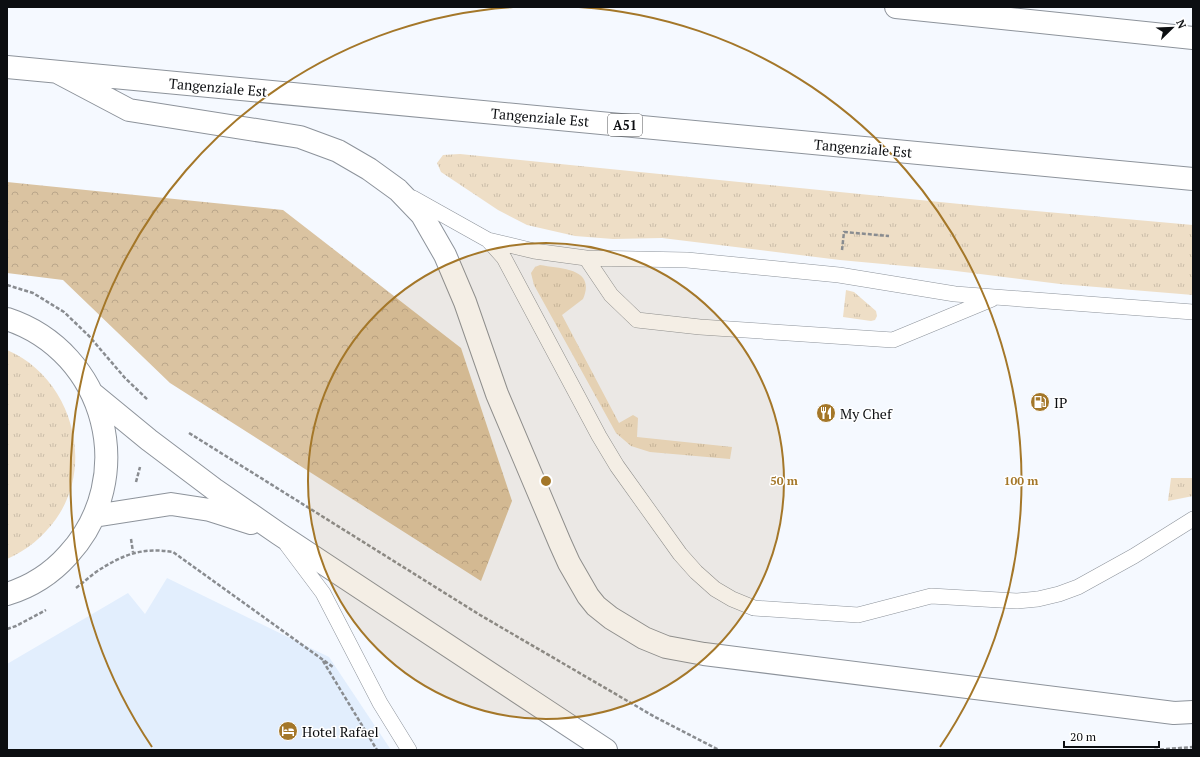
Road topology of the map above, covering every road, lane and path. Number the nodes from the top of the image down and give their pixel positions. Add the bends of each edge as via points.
1 (896, 7) edge
2 (1193, 38) edge
3 (7, 67) edge
4 (57, 72) junction
5 (1193, 179) edge
6 (398, 190) junction
7 (889, 236) dead end
8 (488, 240) junction
9 (841, 257) dead end
10 (586, 258) junction
11 (7, 285) edge
12 (995, 297) junction
13 (1193, 312) edge
14 (7, 319) edge
15 (93, 394) junction
16 (151, 403) dead end
17 (186, 431) dead end
18 (94, 516) junction
19 (1193, 519) edge
20 (279, 534) junction
21 (72, 592) dead end
22 (7, 594) edge
23 (48, 608) dead end
24 (7, 629) edge
25 (322, 659) junction
26 (334, 668) dead end
27 (1193, 712) edge
28 (1193, 747) edge
29 (377, 750) edge
30 (409, 750) edge
31 (606, 750) edge
32 (718, 750) edge
33 (1154, 750) edge

1 - 2 main road
3 - 4 main road, Tangenziale Est / A51
4 - 5 main road, Tangenziale Est / A51
4 - 6 main road via 129,110 300,138 338,151
6 - 8 lane
6 - 27 main road via 422,215 445,254 498,394 569,563 592,601 616,622 651,641 690,652 1174,713
7 - 9 path via 844,232
8 - 10 lane via 534,251
8 - 19 lane via 504,258 617,466 680,554 715,589 754,608 858,615 931,596 1017,601 1038,599 1078,587
10 - 12 lane via 687,260 839,275 955,294
10 - 12 lane via 611,295 638,320 700,327 893,340
11 - 16 path via 33,293 64,312
12 - 13 lane
14 - 15 main road via 32,330 61,351 74,364
15 - 18 main road via 100,411 107,446 107,464
15 - 20 main road via 202,480
17 - 32 path via 480,615 655,717
18 - 20 main road via 171,504 210,510
18 - 22 main road via 75,547 50,572 35,582
20 - 30 lane via 323,593 380,703
20 - 31 main road
21 - 25 path via 94,573 133,552 173,552
23 - 24 path
25 - 26 path
25 - 29 path
28 - 33 path

